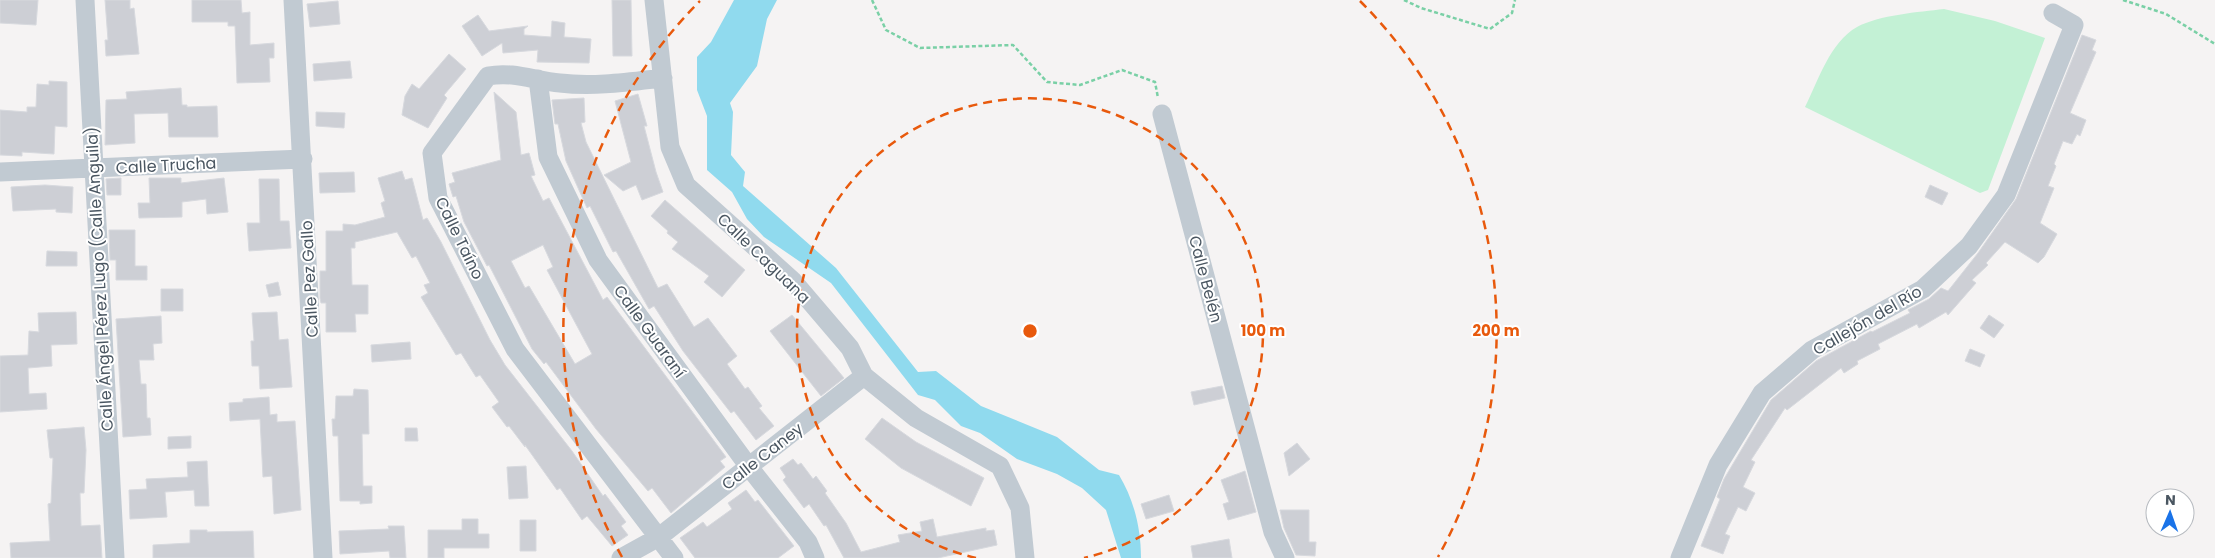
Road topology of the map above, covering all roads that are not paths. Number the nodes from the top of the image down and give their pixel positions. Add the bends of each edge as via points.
1 (84, 0) edge
2 (293, 0) edge
3 (654, 0) edge
4 (2052, 13) dead end
5 (663, 78) junction
6 (538, 79) junction
7 (1162, 114) road end
8 (302, 159) junction
9 (93, 169) junction
10 (0, 172) edge
11 (864, 376) junction
12 (749, 467) junction
13 (659, 537) junction
14 (114, 558) edge
15 (323, 558) edge
16 (621, 558) edge
17 (674, 558) edge
18 (815, 558) edge
19 (1025, 558) edge
20 (1285, 558) edge
21 (1680, 558) edge

1 - 9 street, Calle Ángel Pérez Lugo (Calle Anguila)
2 - 8 street, Calle Pez Gallo
3 - 5 street, Calle Caguana
4 - 21 street, Callejón del Río via 2074,25 2006,195 1974,239 1923,289 1812,350 1762,393 1718,465
5 - 6 street, Calle Taíno via 607,85
5 - 11 street, Calle Caguana via 670,147 686,185 792,280 850,348
6 - 12 street, Calle Guaraní via 548,157 598,260
6 - 13 street, Calle Taíno via 524,75 488,76 432,153 438,198 515,349
7 - 20 street, Calle Belén via 1273,532
8 - 9 street, Calle Trucha
8 - 15 street, Calle Pez Gallo
9 - 10 street, Calle Trucha
9 - 14 street, Calle Ángel Pérez Lugo (Calle Anguila)
11 - 12 street, Calle Caney
11 - 19 street, Calle Caguana via 916,418 1000,466 1020,508
12 - 13 street, Calle Caney
12 - 18 street, Calle Guaraní via 808,542
13 - 16 street, Calle Caney
13 - 17 street

